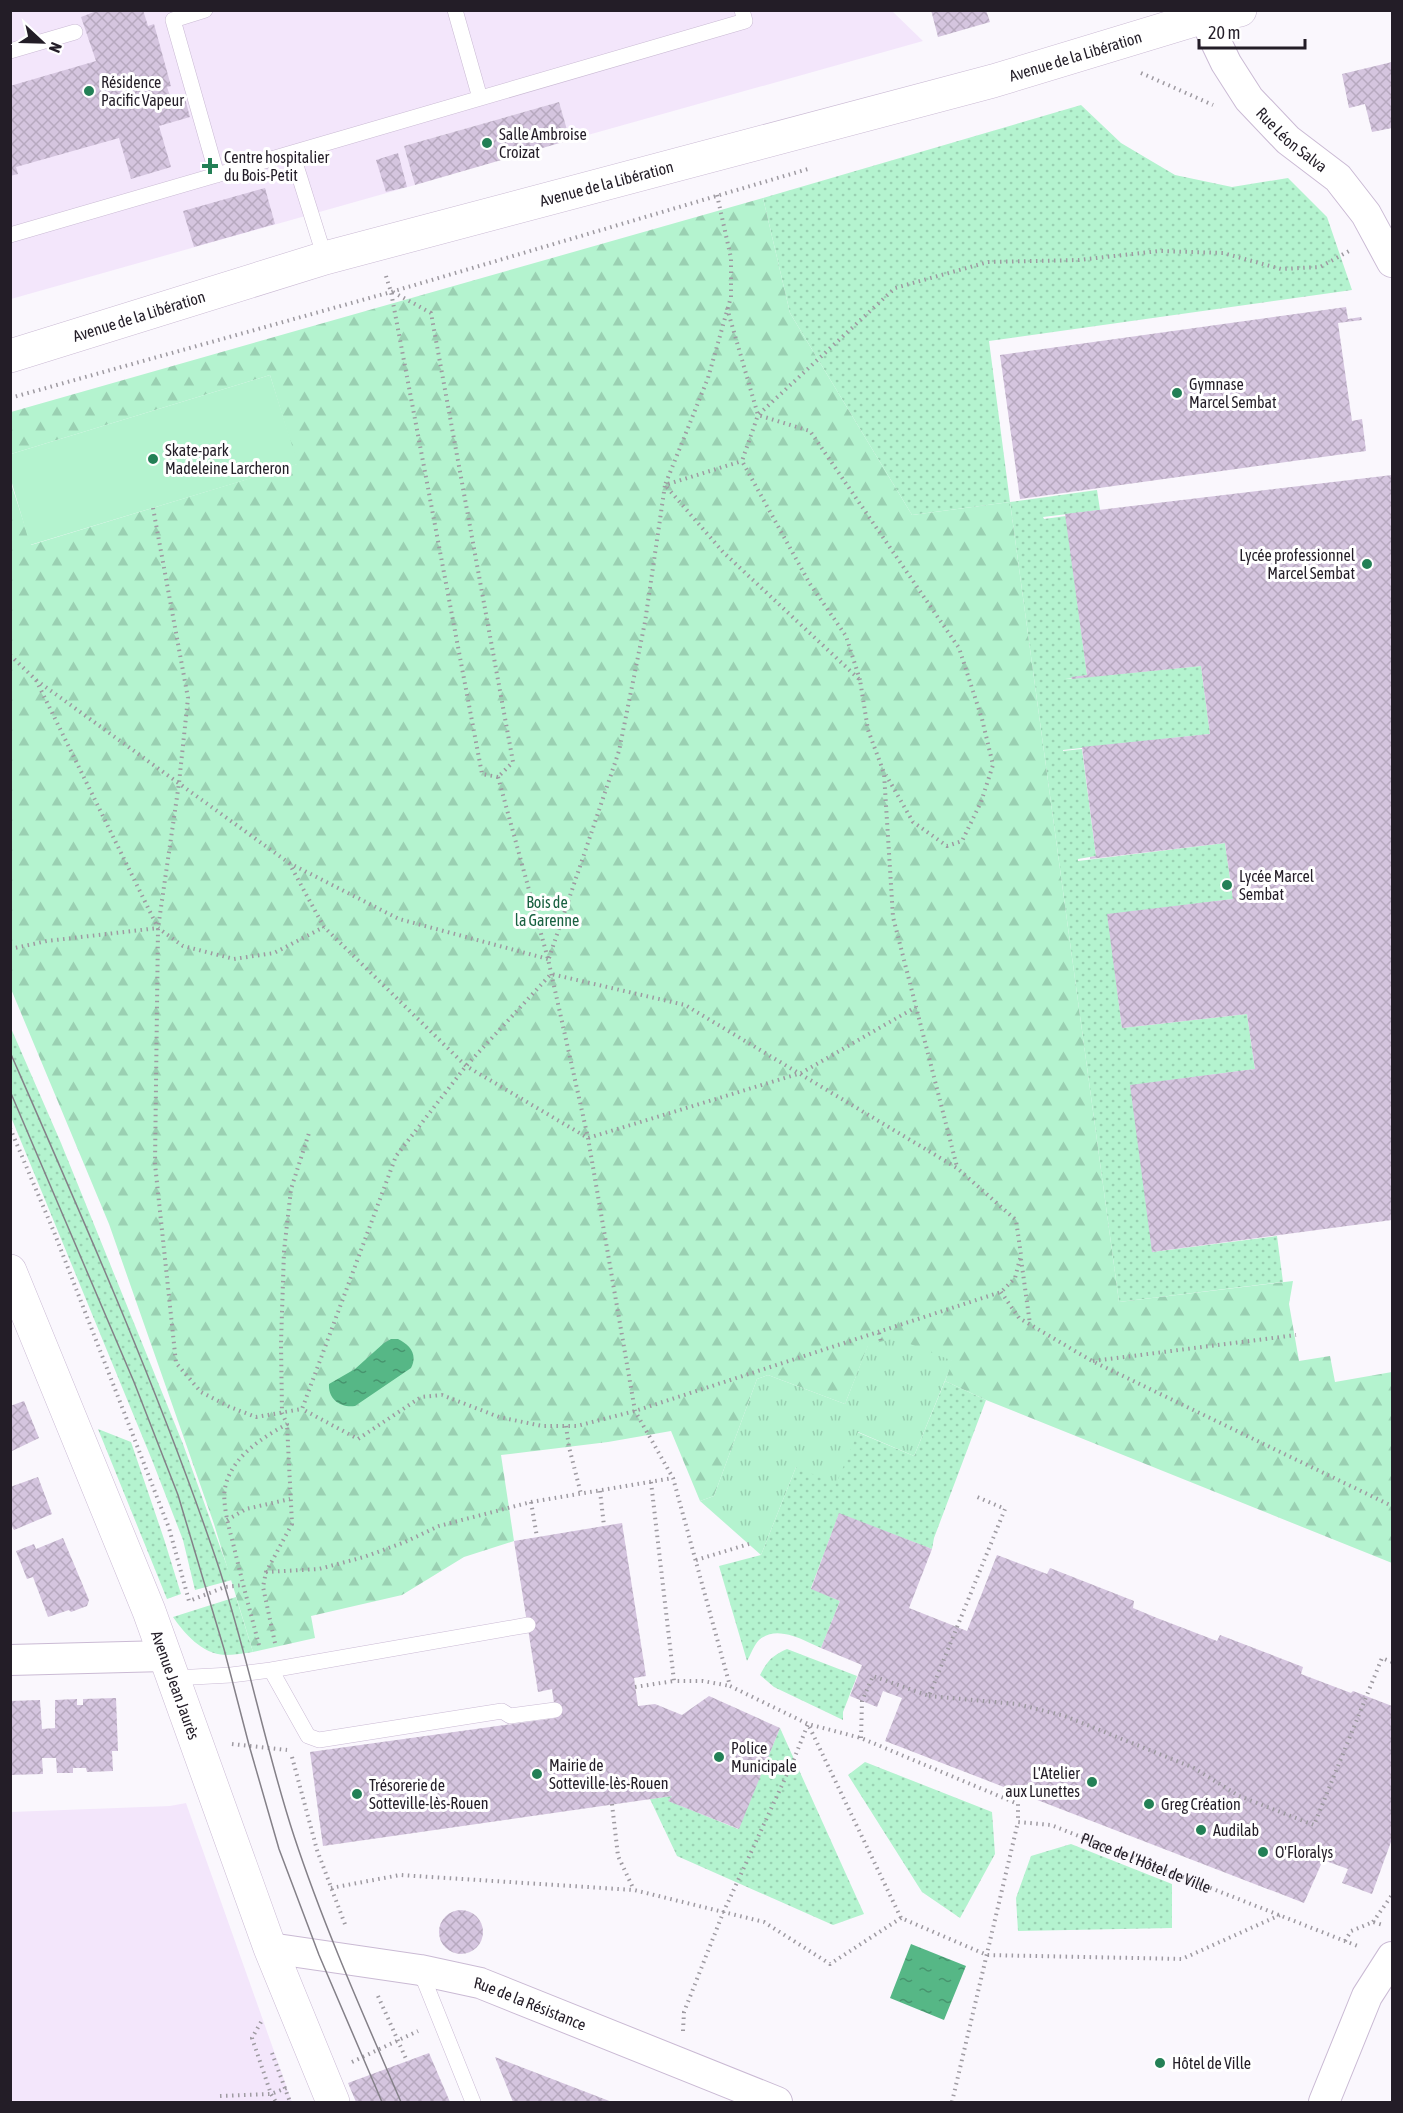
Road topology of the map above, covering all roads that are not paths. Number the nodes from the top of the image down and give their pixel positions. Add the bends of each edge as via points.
1 (205, 10) edge
2 (454, 10) edge
3 (742, 10) edge
4 (1240, 10) edge
5 (1204, 14) edge
6 (75, 32) dead end
7 (10, 51) edge
8 (480, 99) junction
9 (292, 153) junction
10 (217, 175) junction
11 (10, 235) edge
12 (325, 258) junction
13 (1392, 262) edge
14 (10, 356) edge
15 (10, 1270) edge
16 (528, 1624) dead end
17 (10, 1660) edge
18 (170, 1667) junction
19 (272, 1670) junction
20 (555, 1710) dead end
21 (270, 1947) junction
22 (1392, 1959) edge
23 (420, 1970) junction
24 (333, 2103) edge
25 (473, 2103) edge
26 (777, 2103) edge
27 (1324, 2103) edge

1 - 10 lane via 173,20
2 - 8 lane
3 - 8 lane via 745,21
4 - 5 street, Avenue de la Libération
5 - 12 street, Avenue de la Libération via 993,81
5 - 13 street, Rue Léon Salva via 1226,63 1250,99 1288,140 1338,177 1366,214
6 - 7 lane
8 - 9 lane
9 - 10 lane
9 - 12 lane
10 - 11 lane
12 - 14 street, Avenue de la Libération
15 - 18 street, Avenue Jean Jaurès
16 - 19 lane
17 - 18 street
18 - 19 lane via 231,1675
18 - 21 street, Avenue Jean Jaurès
19 - 20 lane via 308,1736 319,1740 502,1711 510,1716
21 - 23 street, Rue de la Résistance
21 - 24 street, Avenue Jean Jaurès
22 - 27 street via 1367,1996
23 - 25 lane
23 - 26 street, Rue de la Résistance via 480,1983

